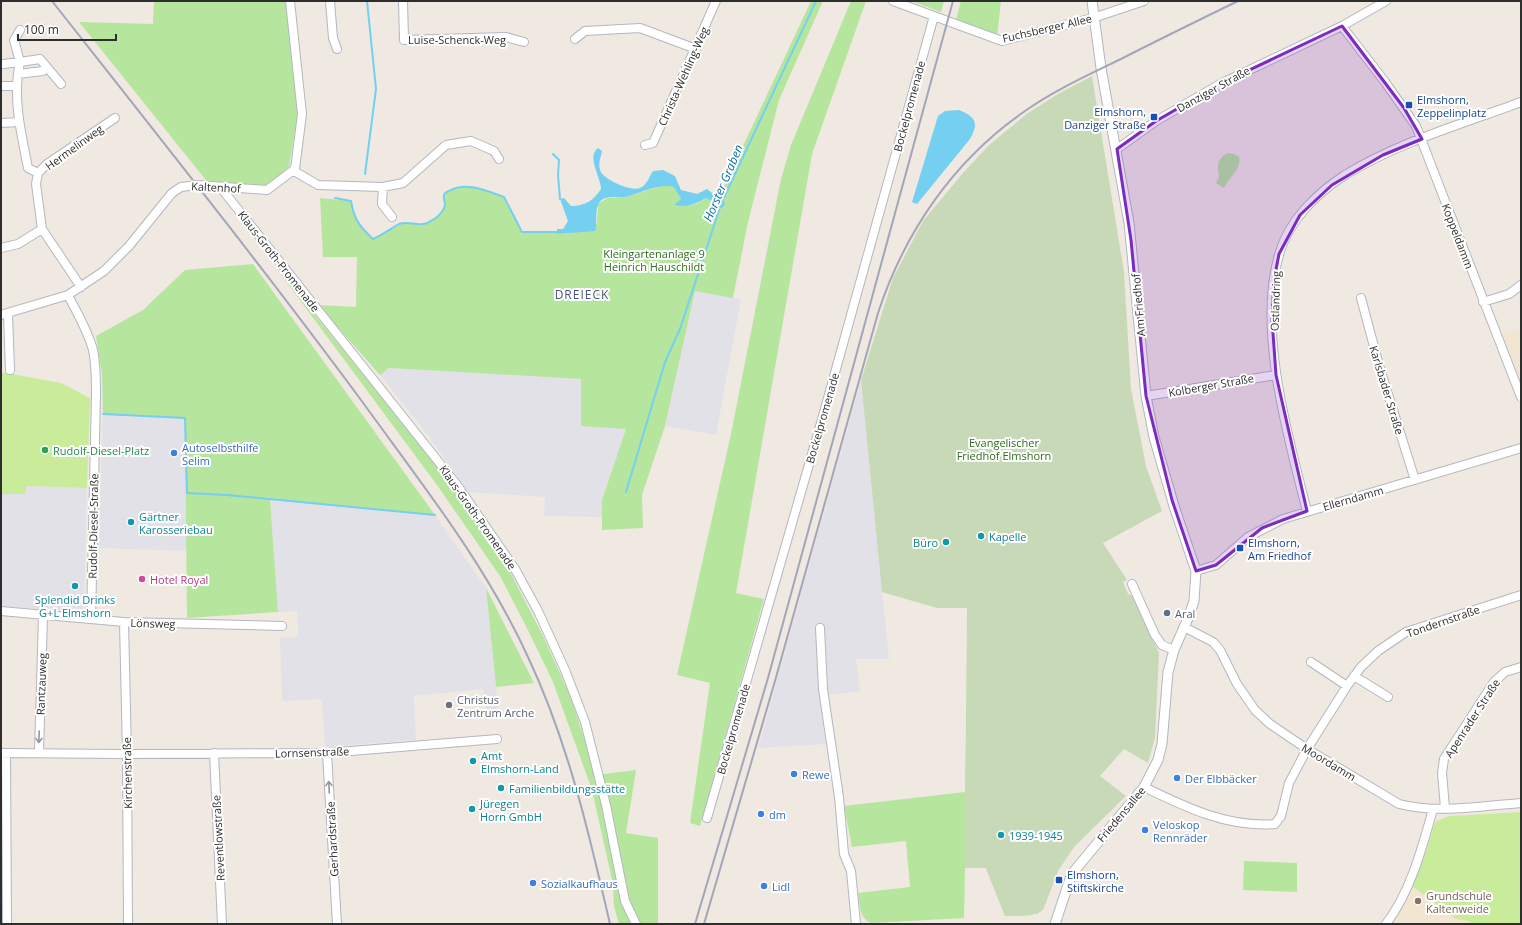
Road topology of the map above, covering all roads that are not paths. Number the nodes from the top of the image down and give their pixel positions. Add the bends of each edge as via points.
1 (290, 1) edge
2 (330, 1) edge
3 (403, 1) edge
4 (716, 1) edge
5 (893, 1) edge
6 (1092, 1) edge
7 (1144, 1) edge
8 (1386, 1) edge
9 (934, 16) junction
10 (1093, 18) junction
11 (1342, 26) junction
12 (20, 30) dead end
13 (576, 40) dead end
14 (524, 42) dead end
15 (337, 49) dead end
16 (696, 49) junction
17 (20, 62) junction
18 (3, 64) dead end
19 (46, 66) junction
20 (18, 74) junction
21 (61, 84) dead end
22 (1, 86) edge
23 (17, 86) junction
24 (1521, 102) edge
25 (115, 118) dead end
26 (19, 122) junction
27 (1, 123) edge
28 (1422, 139) junction
29 (645, 145) dead end
30 (1117, 150) junction
31 (499, 159) dead end
32 (294, 171) junction
33 (38, 174) junction
34 (383, 187) junction
35 (221, 188) junction
36 (392, 218) dead end
37 (42, 229) junction
38 (1, 248) edge
39 (1521, 285) edge
40 (81, 287) junction
41 (68, 295) junction
42 (1362, 298) dead end
43 (1483, 302) junction
44 (5, 314) edge
45 (10, 370) dead end
46 (1276, 374) junction
47 (1146, 396) junction
48 (1521, 397) edge
49 (1521, 448) edge
50 (1415, 480) junction
51 (1307, 511) junction
52 (1196, 571) junction
53 (1132, 584) dead end
54 (1196, 588) joint
55 (1521, 595) edge
56 (1, 612) edge
57 (43, 615) junction
58 (90, 619) junction
59 (124, 622) junction
60 (282, 626) dead end
61 (1184, 627) junction
62 (820, 628) dead end
63 (1174, 650) junction
64 (1311, 662) dead end
65 (1521, 666) edge
66 (1354, 676) junction
67 (1347, 686) junction
68 (1388, 697) dead end
69 (497, 739) dead end
70 (1307, 749) junction
71 (4, 753) edge
72 (39, 753) junction
73 (214, 753) junction
74 (327, 753) junction
75 (125, 754) junction
76 (1144, 787) junction
77 (1521, 803) edge
78 (1445, 808) junction
79 (1433, 809) junction
80 (707, 818) dead end
81 (7, 924) edge
82 (128, 924) edge
83 (222, 924) edge
84 (337, 924) edge
85 (636, 924) edge
86 (856, 924) edge
87 (1055, 924) edge
88 (1386, 924) edge

1 - 32 street via 302,114
2 - 15 street via 333,38
3 - 14 street, Luise-Schenck-Weg via 404,40 506,37
4 - 16 street, Christa-Wehling-Weg
5 - 9 street, Fuchsberger Allee
6 - 10 street, Am Friedhof
7 - 10 street, Fuchsberger Allee
8 - 11 street, Danziger Straße
9 - 10 street, Fuchsberger Allee via 1002,41
9 - 80 street, Bockelpromenade
10 - 30 street, Am Friedhof
11 - 28 street, Koppeldamm via 1385,82 1416,126
11 - 30 street, Danziger Straße via 1222,82 1156,121
12 - 17 street via 14,40
13 - 16 street via 585,31 640,28
16 - 29 street, Christa-Wehling-Weg via 653,143
17 - 18 street
17 - 19 street via 40,58
17 - 20 street
19 - 20 street via 43,71
19 - 21 street
20 - 23 street
22 - 23 street
23 - 26 street
24 - 28 street, Ostlandring
25 - 33 street, Hermelinweg via 47,164
26 - 27 street
26 - 33 street via 28,168
28 - 43 street, Koppeldamm
28 - 46 street, Ostlandring via 1341,178 1315,198 1291,228 1279,254 1274,280 1272,318
30 - 47 street, Am Friedhof via 1132,248
31 - 34 street via 494,151 471,141 446,145 403,183
32 - 34 street via 318,185
32 - 35 street, Kaltenhof via 267,190
33 - 37 street, Hermelinweg via 36,184
34 - 36 street via 382,204
35 - 40 street, Kaltenhof via 190,185 172,193 130,246 104,271
35 - 85 street, Klaus-Groth-Promenade via 457,485 518,576 565,670 585,722 606,805 625,901
37 - 38 street via 18,244
37 - 40 street, Hermelinweg
39 - 43 street via 1509,294
40 - 41 street, Kaltenhof
41 - 44 street, Kaltenhof
41 - 58 street, Rudolf-Diesel-Straße via 88,336 95,368
42 - 50 street, Karlsbader Straße via 1380,369
43 - 48 street, Koppeldamm
44 - 45 street, Kaltenhof
46 - 47 street, Kolberger Straße
46 - 51 street, Ostlandring via 1284,419
47 - 52 street, Am Friedhof via 1154,437
49 - 50 street, Ellerndamm
50 - 51 street, Ellerndamm
51 - 52 street, Ellerndamm via 1262,528 1216,565
52 - 54 street, Am Friedhof
53 - 63 street via 1154,635 1162,645
54 - 61 street, Friedensallee
55 - 66 street, Tondernstraße via 1406,632 1378,651
56 - 57 street, Lönsweg
57 - 58 street, Lönsweg
57 -> 72 street, Rantzauweg
58 - 59 street, Lönsweg
59 - 60 street, Lönsweg
59 - 75 street, Kirchenstraße
61 - 63 street, Friedensallee
61 - 70 street, Moordamm via 1212,642 1220,650 1237,684 1255,710 1270,724
62 - 86 street via 823,689 839,796 844,854 851,871
63 - 76 street, Friedensallee via 1168,672 1162,744 1158,760
64 - 67 street
65 - 78 street, Apenrader Straße via 1505,672 1494,682 1444,759 1442,773
66 - 67 street, Tondernstraße
66 - 68 street
67 - 70 street, Tondernstraße
69 - 74 street, Lornsenstraße
70 - 76 street, Tondernstraße via 1289,783 1281,816 1274,824 1235,821 1206,815
70 - 79 street, Moordamm via 1399,804
71 - 72 street, Lornsenstraße
71 - 81 street
72 - 75 street, Lornsenstraße
73 - 74 street, Lornsenstraße
73 - 75 street, Lornsenstraße
73 - 83 street, Reventlowstraße
84 -> 74 street, Gerhardstraße
75 - 82 street, Kirchenstraße
76 - 87 street, Friedensallee via 1075,870
77 - 78 street, Moordamm
78 - 79 street, Moordamm
79 - 88 street via 1411,877

